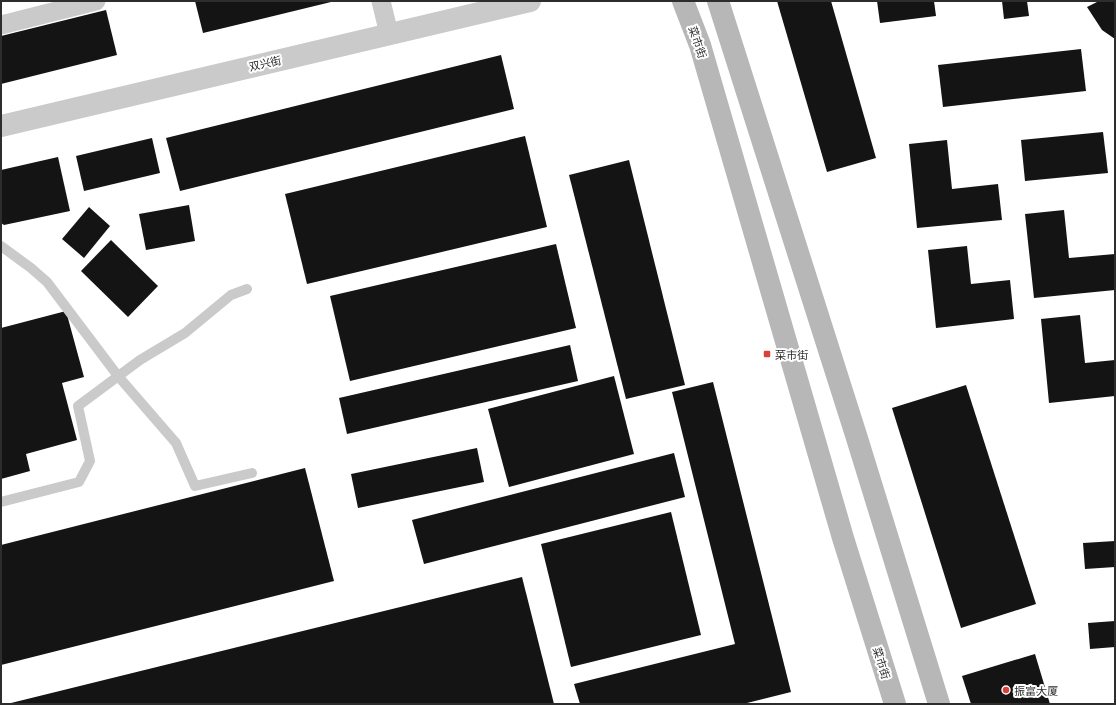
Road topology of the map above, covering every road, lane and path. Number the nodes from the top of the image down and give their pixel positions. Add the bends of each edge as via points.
1 (96, 1) edge
2 (381, 1) edge
3 (530, 1) edge
4 (683, 1) edge
5 (718, 1) edge
6 (1, 25) edge
7 (389, 34) junction
8 (1, 126) edge
9 (1, 246) edge
10 (248, 289) dead end
11 (118, 376) junction
12 (252, 474) dead end
13 (1, 502) edge
14 (896, 704) edge
15 (939, 704) edge

1 - 6 street
2 - 7 street
3 - 7 street, 双兴街
4 - 14 main road, 菜市街 via 700,45 841,530
5 - 15 main road
7 - 8 street, 双兴街
9 - 11 lane via 47,282
10 - 11 lane via 231,295 185,333
11 - 12 lane via 176,443 196,486
11 - 13 lane via 78,406 90,461 79,482

